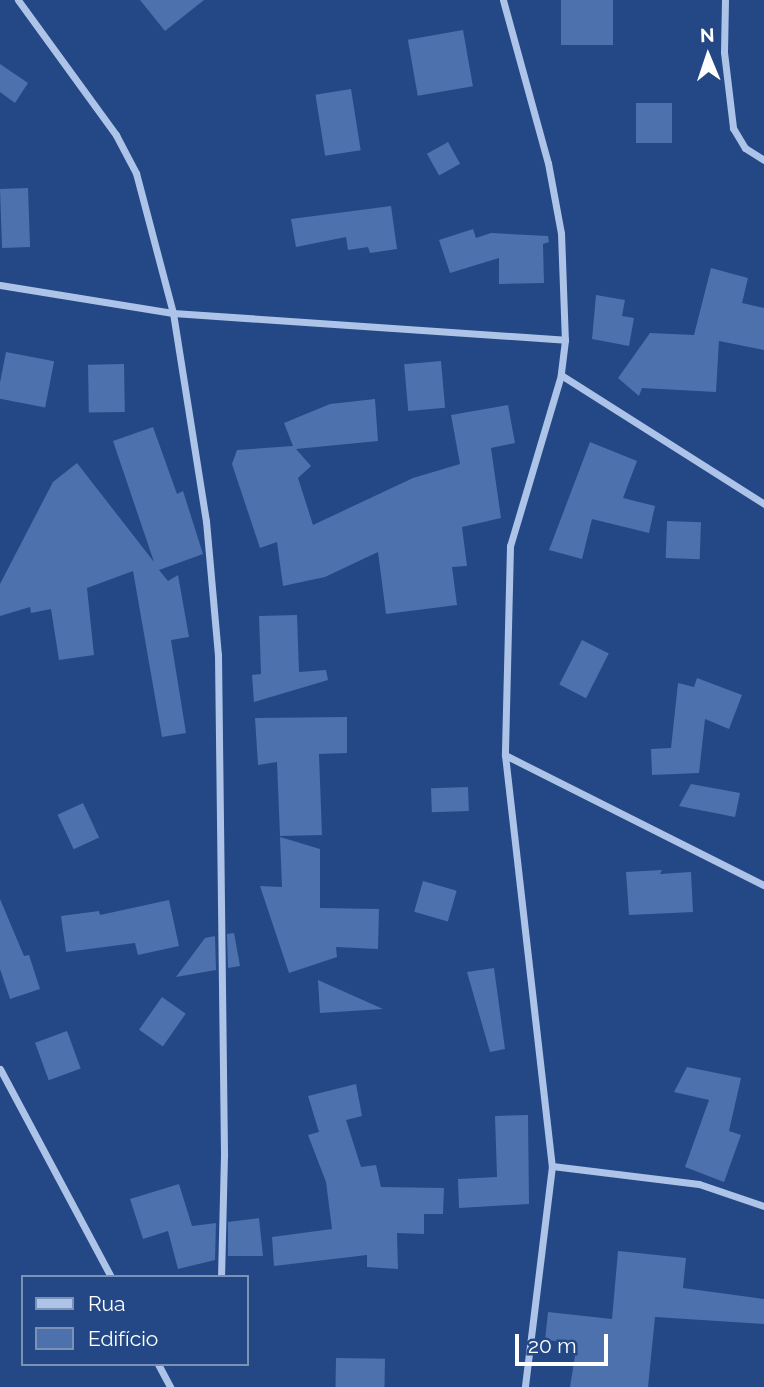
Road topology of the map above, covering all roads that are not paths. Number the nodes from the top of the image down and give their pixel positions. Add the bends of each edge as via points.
1 (18, 0) edge
2 (503, 0) edge
3 (725, 0) edge
4 (764, 160) edge
5 (0, 285) edge
6 (173, 313) junction
7 (565, 340) junction
8 (561, 375) junction
9 (764, 505) edge
10 (505, 755) junction
11 (764, 885) edge
12 (0, 1069) edge
13 (552, 1166) junction
14 (764, 1206) edge
15 (110, 1275) edge
16 (221, 1275) edge
17 (159, 1366) edge
18 (170, 1387) edge
19 (525, 1387) edge

1 - 6 street via 116,135 136,173
2 - 7 street via 553,186 561,233
3 - 4 street via 724,52 733,128 745,148
5 - 6 street
6 - 7 street
6 - 16 street via 206,521 218,655 224,1155
7 - 8 street
8 - 9 street
8 - 10 street via 510,546
10 - 11 street
10 - 13 street
12 - 15 street
13 - 14 street via 699,1184
13 - 19 street
17 - 18 street

